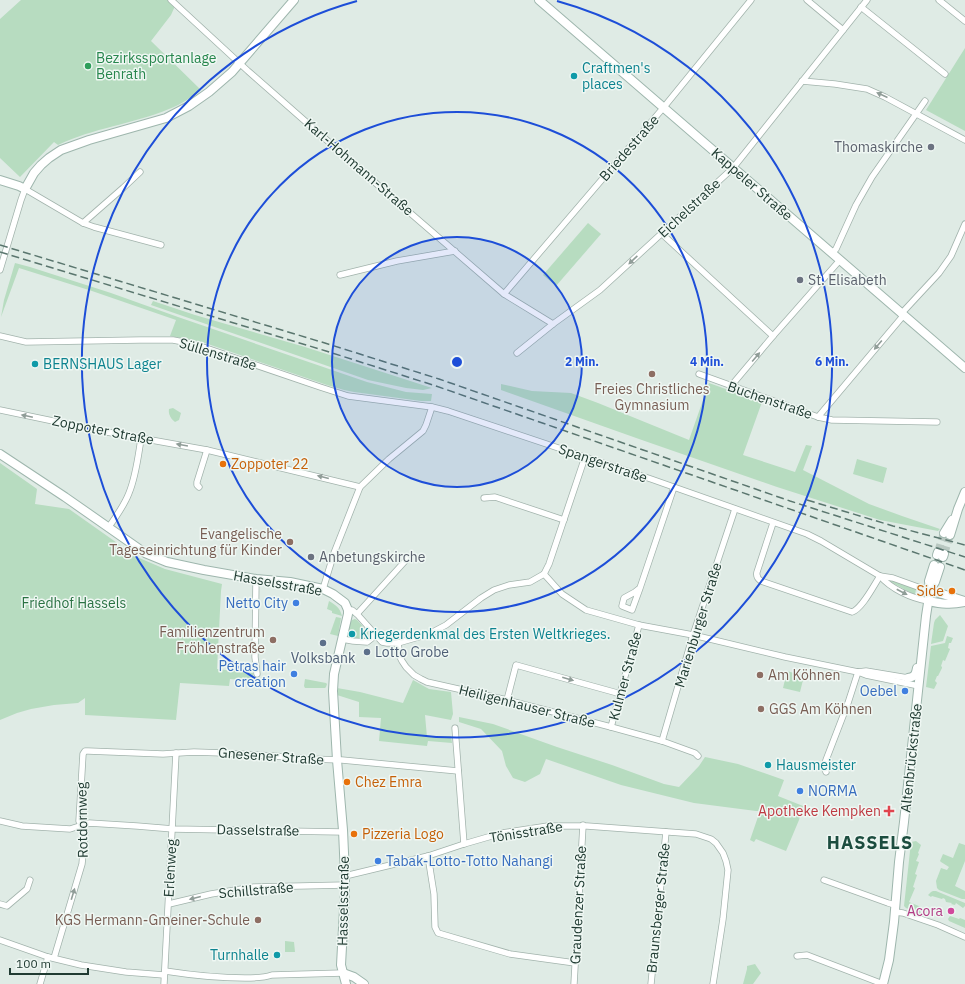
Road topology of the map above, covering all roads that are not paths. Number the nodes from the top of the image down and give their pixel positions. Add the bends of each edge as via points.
1 (171, 0) edge
2 (294, 0) edge
3 (539, 0) edge
4 (751, 0) edge
5 (807, 0) edge
6 (867, 0) edge
7 (939, 0) edge
8 (861, 7) junction
9 (965, 21) edge
10 (843, 30) junction
11 (240, 63) junction
12 (945, 74) dead end
13 (802, 81) junction
14 (925, 101) dead end
15 (664, 107) junction
16 (917, 113) junction
17 (965, 140) edge
18 (733, 168) junction
19 (140, 172) dead end
20 (0, 180) edge
21 (25, 189) junction
22 (83, 223) junction
23 (965, 224) edge
24 (662, 234) junction
25 (161, 245) dead end
26 (455, 251) junction
27 (832, 253) junction
28 (840, 260) junction
29 (0, 270) edge
30 (340, 275) dead end
31 (504, 294) junction
32 (902, 315) junction
33 (553, 324) junction
34 (0, 336) edge
35 (773, 336) junction
36 (517, 353) dead end
37 (965, 368) edge
38 (699, 374) dead end
39 (731, 386) junction
40 (432, 407) junction
41 (0, 410) edge
42 (818, 416) junction
43 (937, 422) dead end
44 (141, 439) junction
45 (207, 450) junction
46 (0, 454) edge
47 (585, 457) junction
48 (199, 487) dead end
49 (360, 487) junction
50 (674, 487) junction
51 (965, 492) edge
52 (484, 498) dead end
53 (735, 509) junction
54 (564, 520) junction
55 (773, 522) junction
56 (108, 528) junction
57 (947, 534) tunnel mouth
58 (407, 558) dead end
59 (937, 566) dead end
60 (544, 574) junction
61 (880, 576) junction
62 (256, 579) junction
63 (640, 588) dead end
64 (323, 589) junction
65 (930, 590) junction
66 (928, 601) junction
67 (965, 602) edge
68 (942, 604) junction
69 (348, 610) junction
70 (357, 614) junction
71 (926, 616) junction
72 (639, 625) junction
73 (376, 635) junction
74 (693, 635) junction
75 (342, 639) junction
76 (398, 643) junction
77 (922, 660) junction
78 (858, 672) junction
79 (257, 674) dead end
80 (908, 678) joint
81 (919, 686) junction
82 (621, 694) junction
83 (507, 700) junction
84 (611, 727) junction
85 (455, 728) dead end
86 (662, 742) junction
87 (85, 751) joint
88 (176, 753) junction
89 (698, 756) dead end
90 (336, 760) junction
91 (458, 771) junction
92 (826, 772) dead end
93 (0, 821) edge
94 (583, 825) junction
95 (81, 826) junction
96 (172, 829) junction
97 (343, 832) junction
98 (666, 832) junction
99 (464, 844) junction
100 (428, 856) junction
101 (345, 876) junction
102 (30, 880) dead end
103 (824, 880) dead end
104 (345, 885) junction
105 (0, 904) edge
106 (169, 904) junction
107 (895, 908) junction
108 (965, 937) edge
109 (0, 940) edge
110 (797, 956) dead end
111 (51, 957) junction
112 (341, 961) junction
113 (575, 963) junction
114 (165, 973) junction
115 (343, 973) junction
116 (354, 977) junction
117 (346, 983) edge
118 (40, 984) edge
119 (164, 984) edge
120 (364, 984) edge
121 (574, 984) edge
122 (651, 984) edge
123 (713, 984) edge
124 (883, 984) edge

1 - 11 street, Karl-Hohmann-Straße
2 - 11 street
3 - 15 street, Kappeler Straße
4 - 15 street, Briedestraße
5 - 10 street
6 - 8 street, Eichelstraße
7 - 9 street
8 - 10 street, Eichelstraße
8 - 12 street
10 - 13 street, Eichelstraße
11 - 21 street via 214,89 172,115 61,150 34,173
11 - 26 street, Karl-Hohmann-Straße
16 -> 13 street via 867,89
13 - 18 street, Eichelstraße
14 - 16 street
15 - 18 street, Kappeler Straße
15 - 31 street, Briedestraße
16 - 17 street
16 - 27 street via 872,177
18 - 24 street, Eichelstraße
18 - 27 street, Kappeler Straße
19 - 22 street
20 - 21 street
21 - 22 street
21 - 29 street
22 - 25 street
23 - 32 street, Buchenstraße via 951,256
24 -> 33 street, Eichelstraße via 600,290
24 - 35 street
26 - 30 street via 397,261
26 - 31 street, Karl-Hohmann-Straße
27 - 28 street, Kappeler Straße
28 - 32 street, Kappeler Straße
28 - 35 street
31 - 33 street, Karl-Hohmann-Straße
32 - 37 street, Kappeler Straße
32 -> 42 street, Buchenstraße
33 - 36 street, Eichelstraße
34 - 40 street, Süllenstraße via 26,342 173,340 203,347 348,396
39 -> 35 street
38 - 39 street, Buchenstraße
39 - 42 street, Buchenstraße
40 - 47 street, Spangerstraße
40 - 49 street via 423,431
44 -> 41 street, Zoppoter Straße
42 - 43 street, Buchenstraße via 832,420
45 -> 44 street, Zoppoter Straße
44 - 56 street via 137,465 128,494
45 - 48 street via 196,482
49 -> 45 street, Zoppoter Straße
46 - 56 street, Hasselsstraße
47 - 50 street, Spangerstraße
47 - 54 street
49 - 64 street
50 - 53 street, Spangerstraße
50 - 63 street
51 - 57 street
52 - 54 street via 495,497
53 - 55 street, Spangerstraße
53 - 74 street, Marienburger Straße
54 - 60 street
55 - 61 street, Spangerstraße via 807,534
55 - 61 street via 756,575 761,581 852,612 859,608
56 - 62 street, Hasselsstraße via 145,553 167,562
58 - 70 street
59 - 65 street, Altenbrückstraße via 935,582
60 - 72 street via 562,594 586,610
60 - 76 street via 530,582 494,590 446,625 429,634
61 - 65 street, Spangerstraße
61 -> 66 street, Spangerstraße via 902,592
62 - 64 street, Hasselsstraße via 290,582
62 - 79 street
64 - 69 street, Hasselsstraße via 342,600
65 - 66 street, Altenbrückstraße
65 - 67 street
66 - 68 street
66 - 71 street, Altenbrückstraße
67 - 68 street
68 - 71 street
69 - 70 street
69 - 75 street, Hasselsstraße
70 - 73 street
71 - 77 street, Altenbrückstraße
72 - 74 street
72 - 82 street, Kulmer Straße
73 - 75 street via 367,642
73 - 76 street via 385,643
74 - 78 street via 785,658
74 - 86 street, Marienburger Straße
75 - 90 street, Hasselsstraße via 333,686
76 - 83 street, Heiligenhauser Straße via 402,661 420,679
77 - 80 street, Altenbrückstraße via 916,675
77 - 81 street, Altenbrückstraße
78 - 80 street
78 - 81 street
78 - 92 street via 826,760
81 - 107 street, Altenbrückstraße
83 -> 82 street via 516,665
82 - 84 street, Kulmer Straße
83 - 84 street, Heiligenhauser Straße
84 - 86 street, Heiligenhauser Straße
85 - 91 street
86 - 89 street, Heiligenhauser Straße
87 - 88 street, Gnesener Straße
87 - 95 street, Rotdornweg via 82,754 79,821
88 - 90 street, Gnesener Straße
88 - 96 street, Erlenweg
90 - 91 street, Gnesener Straße
90 - 97 street, Hasselsstraße
91 - 99 street
93 - 95 street, Dasselstraße via 22,826 70,829
94 - 98 street, Tönisstraße
94 - 99 street, Tönisstraße via 548,826
94 - 113 street, Graudenzer Straße
95 - 96 street, Dasselstraße via 89,824
111 -> 95 street, Rotdornweg via 82,864 85,831
96 - 97 street, Dasselstraße
96 - 106 street, Erlenweg
97 - 101 street, Hasselsstraße
98 - 122 street, Braunsberger Straße
98 - 123 street, Tönisstraße via 696,834 711,840 723,853 726,862 728,870 723,919
99 - 100 street, Tönisstraße
100 - 101 street, Tönisstraße
100 - 113 street via 434,894 435,927 438,933 510,954
101 - 104 street, Hasselsstraße
102 - 105 street via 27,889 7,906
103 - 107 street via 888,903
104 -> 106 street, Schillstraße via 254,887
104 - 112 street, Hasselsstraße
106 - 114 street, Erlenweg
107 - 108 street
107 - 124 street, Altenbrückstraße via 889,960
109 - 111 street
110 - 124 street, Altenbrückstraße via 808,955
111 - 114 street via 126,972
111 - 118 street, Rotdornweg
112 - 115 street, Hasselsstraße
112 - 116 street, Hasselsstraße
113 - 121 street, Graudenzer Straße
114 - 115 street via 235,978 265,978 272,974
114 - 119 street, Erlenweg
115 - 116 street, Hasselsstraße
115 - 117 street, Hasselsstraße
116 - 117 street, Hasselsstraße
116 - 120 street, Hasselsstraße

